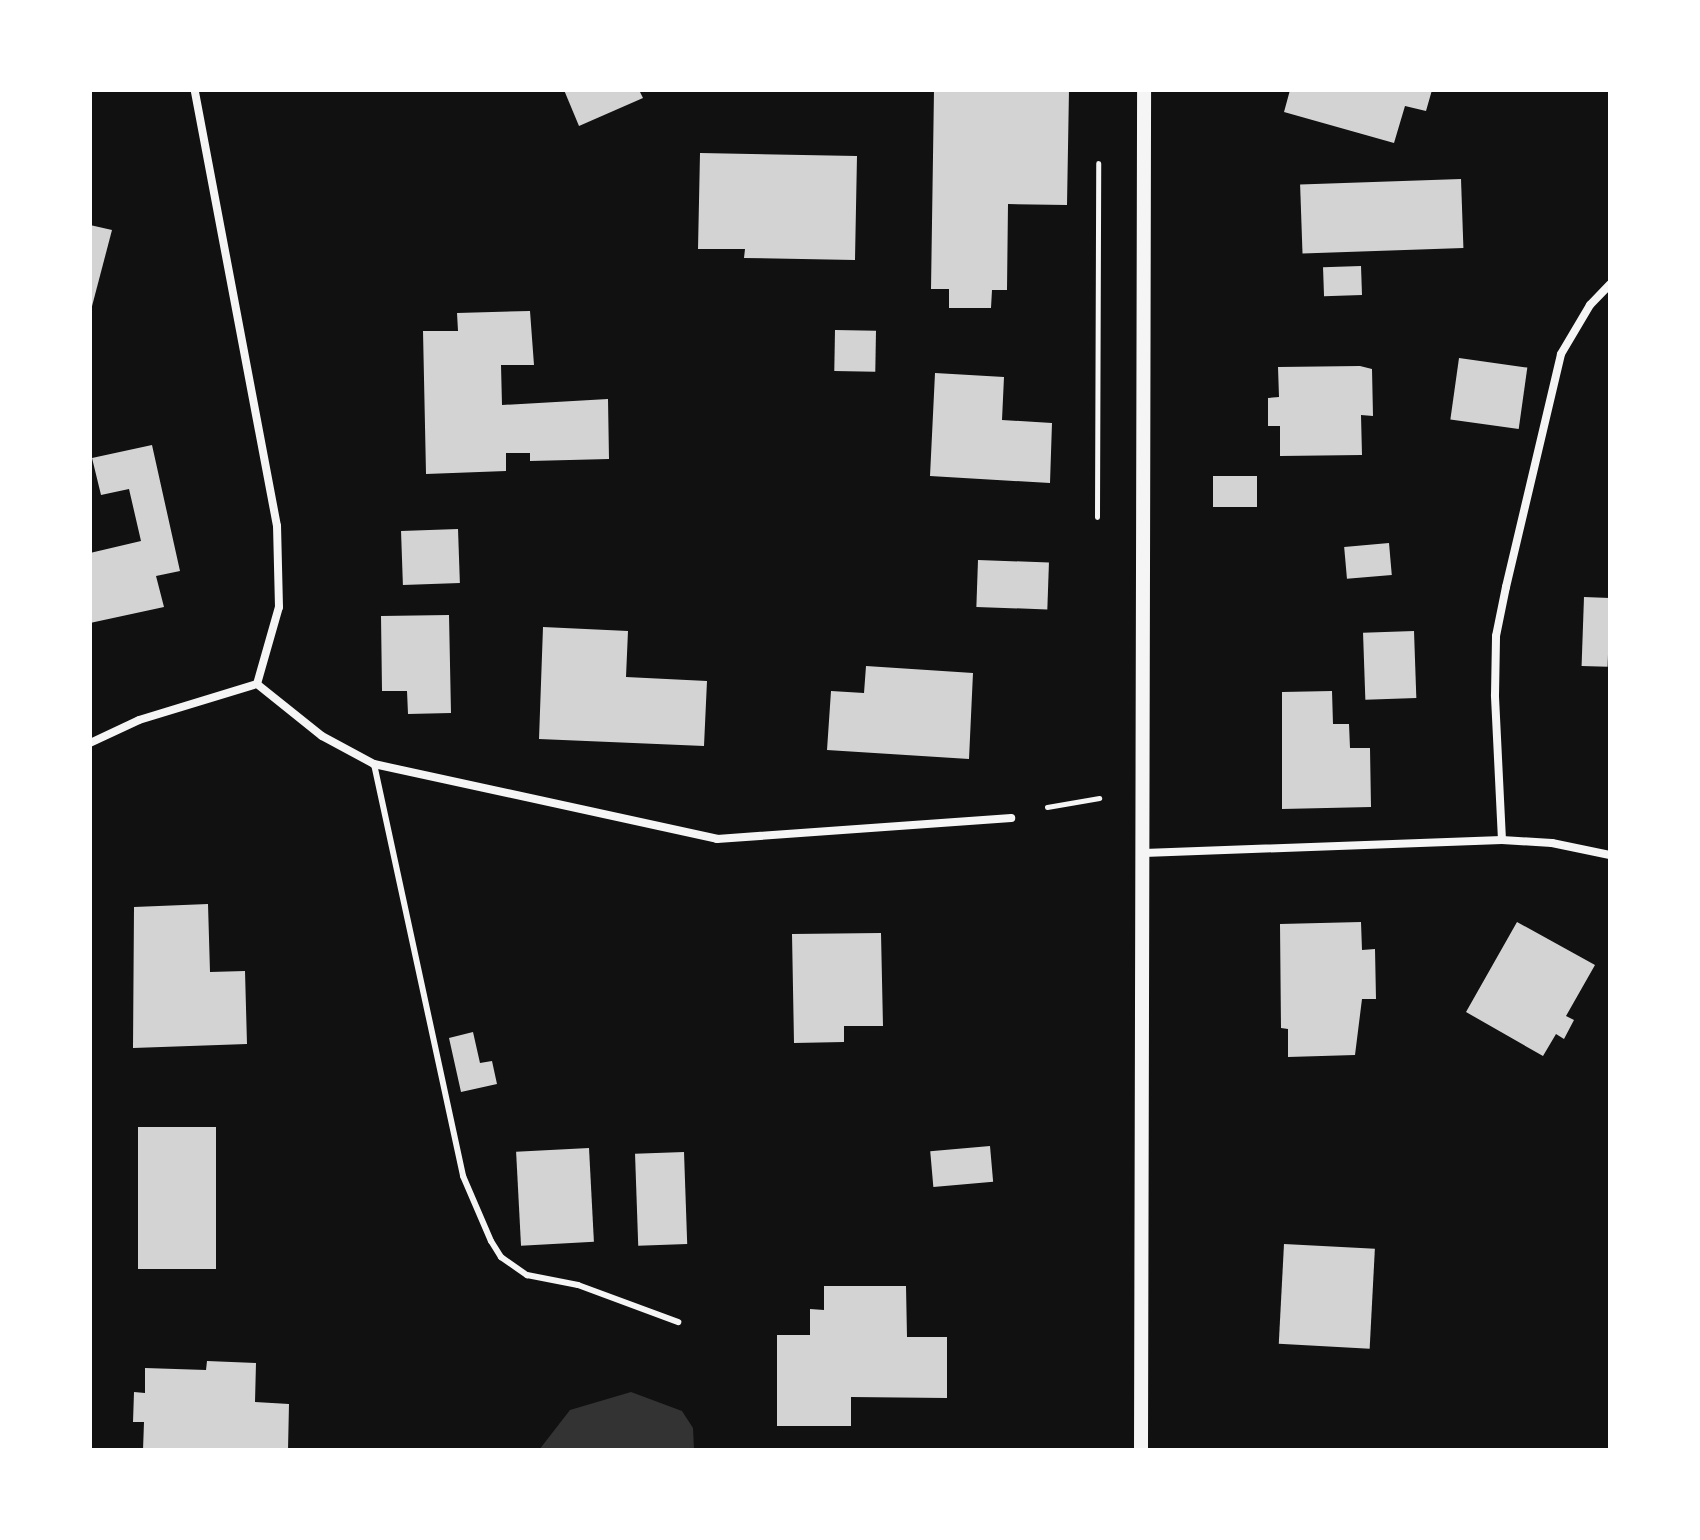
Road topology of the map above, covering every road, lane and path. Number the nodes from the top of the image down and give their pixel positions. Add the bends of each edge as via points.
1 (195, 90) edge
2 (1144, 90) edge
3 (1610, 284) edge
4 (257, 684) junction
5 (90, 743) edge
6 (374, 764) junction
7 (1145, 798) junction
8 (1011, 818) joint
9 (1502, 840) junction
10 (1144, 853) junction
11 (1610, 855) edge
12 (678, 1322) dead end
13 (1141, 1450) edge

1 - 4 street via 277,526 279,607
2 - 7 street
3 - 9 street via 1590,305 1561,354 1496,636
4 - 5 street via 139,720
4 - 6 street via 322,736
6 - 8 street via 717,839
6 - 12 lane via 463,1176 491,1241 527,1275 578,1285
7 - 8 path via 1074,799
7 - 10 street
9 - 10 street
9 - 11 street
10 - 13 street

